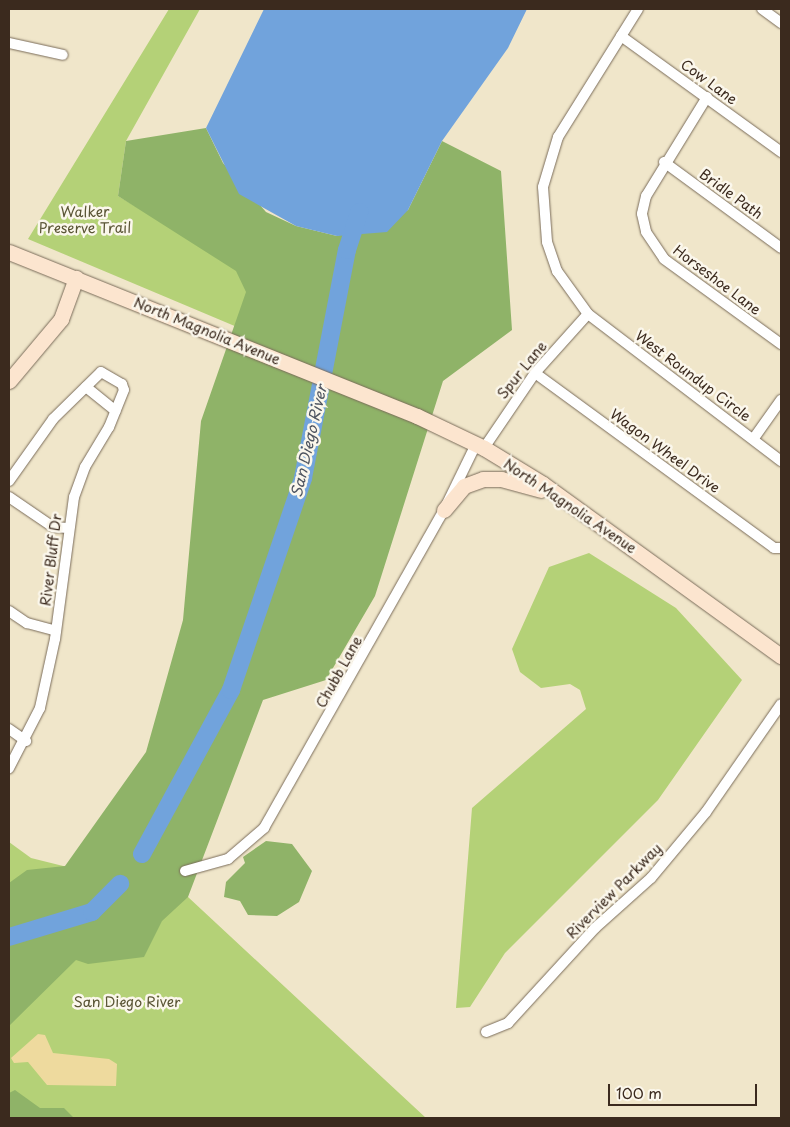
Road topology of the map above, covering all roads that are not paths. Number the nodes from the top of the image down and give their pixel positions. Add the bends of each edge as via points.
1 (638, 9) edge
2 (762, 9) edge
3 (781, 23) edge
4 (621, 36) junction
5 (9, 43) edge
6 (63, 55) dead end
7 (707, 97) junction
8 (781, 152) edge
9 (664, 162) junction
10 (781, 248) edge
11 (9, 252) edge
12 (76, 278) junction
13 (588, 314) junction
14 (781, 344) edge
15 (535, 373) junction
16 (9, 381) edge
17 (86, 386) junction
18 (781, 400) edge
19 (116, 411) junction
20 (754, 438) junction
21 (480, 446) junction
22 (781, 461) edge
23 (9, 481) edge
24 (9, 497) edge
25 (562, 497) junction
26 (444, 510) junction
27 (68, 528) junction
28 (781, 548) edge
29 (9, 611) edge
30 (56, 631) junction
31 (781, 656) edge
32 (781, 704) edge
33 (9, 729) edge
34 (26, 741) junction
35 (9, 768) edge
36 (185, 871) dead end
37 (486, 1032) dead end

1 - 4 street, West Roundup Circle
2 - 3 street
4 - 7 street, Cow Lane
4 - 13 street, West Roundup Circle via 558,136 543,187 547,242 557,271
5 - 6 street
7 - 8 street, Cow Lane
7 - 9 street, Horseshoe Lane
9 - 10 street, Bridle Path
9 - 14 street, Horseshoe Lane via 646,196 642,214 654,248
11 - 12 main road, North Magnolia Avenue
12 - 16 main road via 60,319
12 - 21 main road, North Magnolia Avenue via 417,416
13 - 15 street, Spur Lane
13 - 20 street, West Roundup Circle
15 - 21 street, Spur Lane
15 - 28 street, Wagon Wheel Drive via 774,548
17 - 19 street
17 - 19 street, River Bluff Dr via 101,372 122,384 124,390
17 - 23 street via 53,419
18 - 20 street
19 - 27 street, River Bluff Dr via 85,467
20 - 22 street, West Roundup Circle
21 - 25 main road, North Magnolia Avenue
21 - 26 street, Chubb Lane
24 - 27 street via 53,527
25 - 26 main road via 501,479 483,479 464,486
25 - 31 main road, North Magnolia Avenue
26 - 36 street, Chubb Lane via 264,828 228,859
27 - 30 street, River Bluff Dr
29 - 30 street via 27,623
30 - 34 street, River Bluff Dr via 40,708
32 - 37 street, Riverview Parkway via 706,812 651,878 595,928 508,1023
33 - 34 street
34 - 35 street, River Bluff Dr

